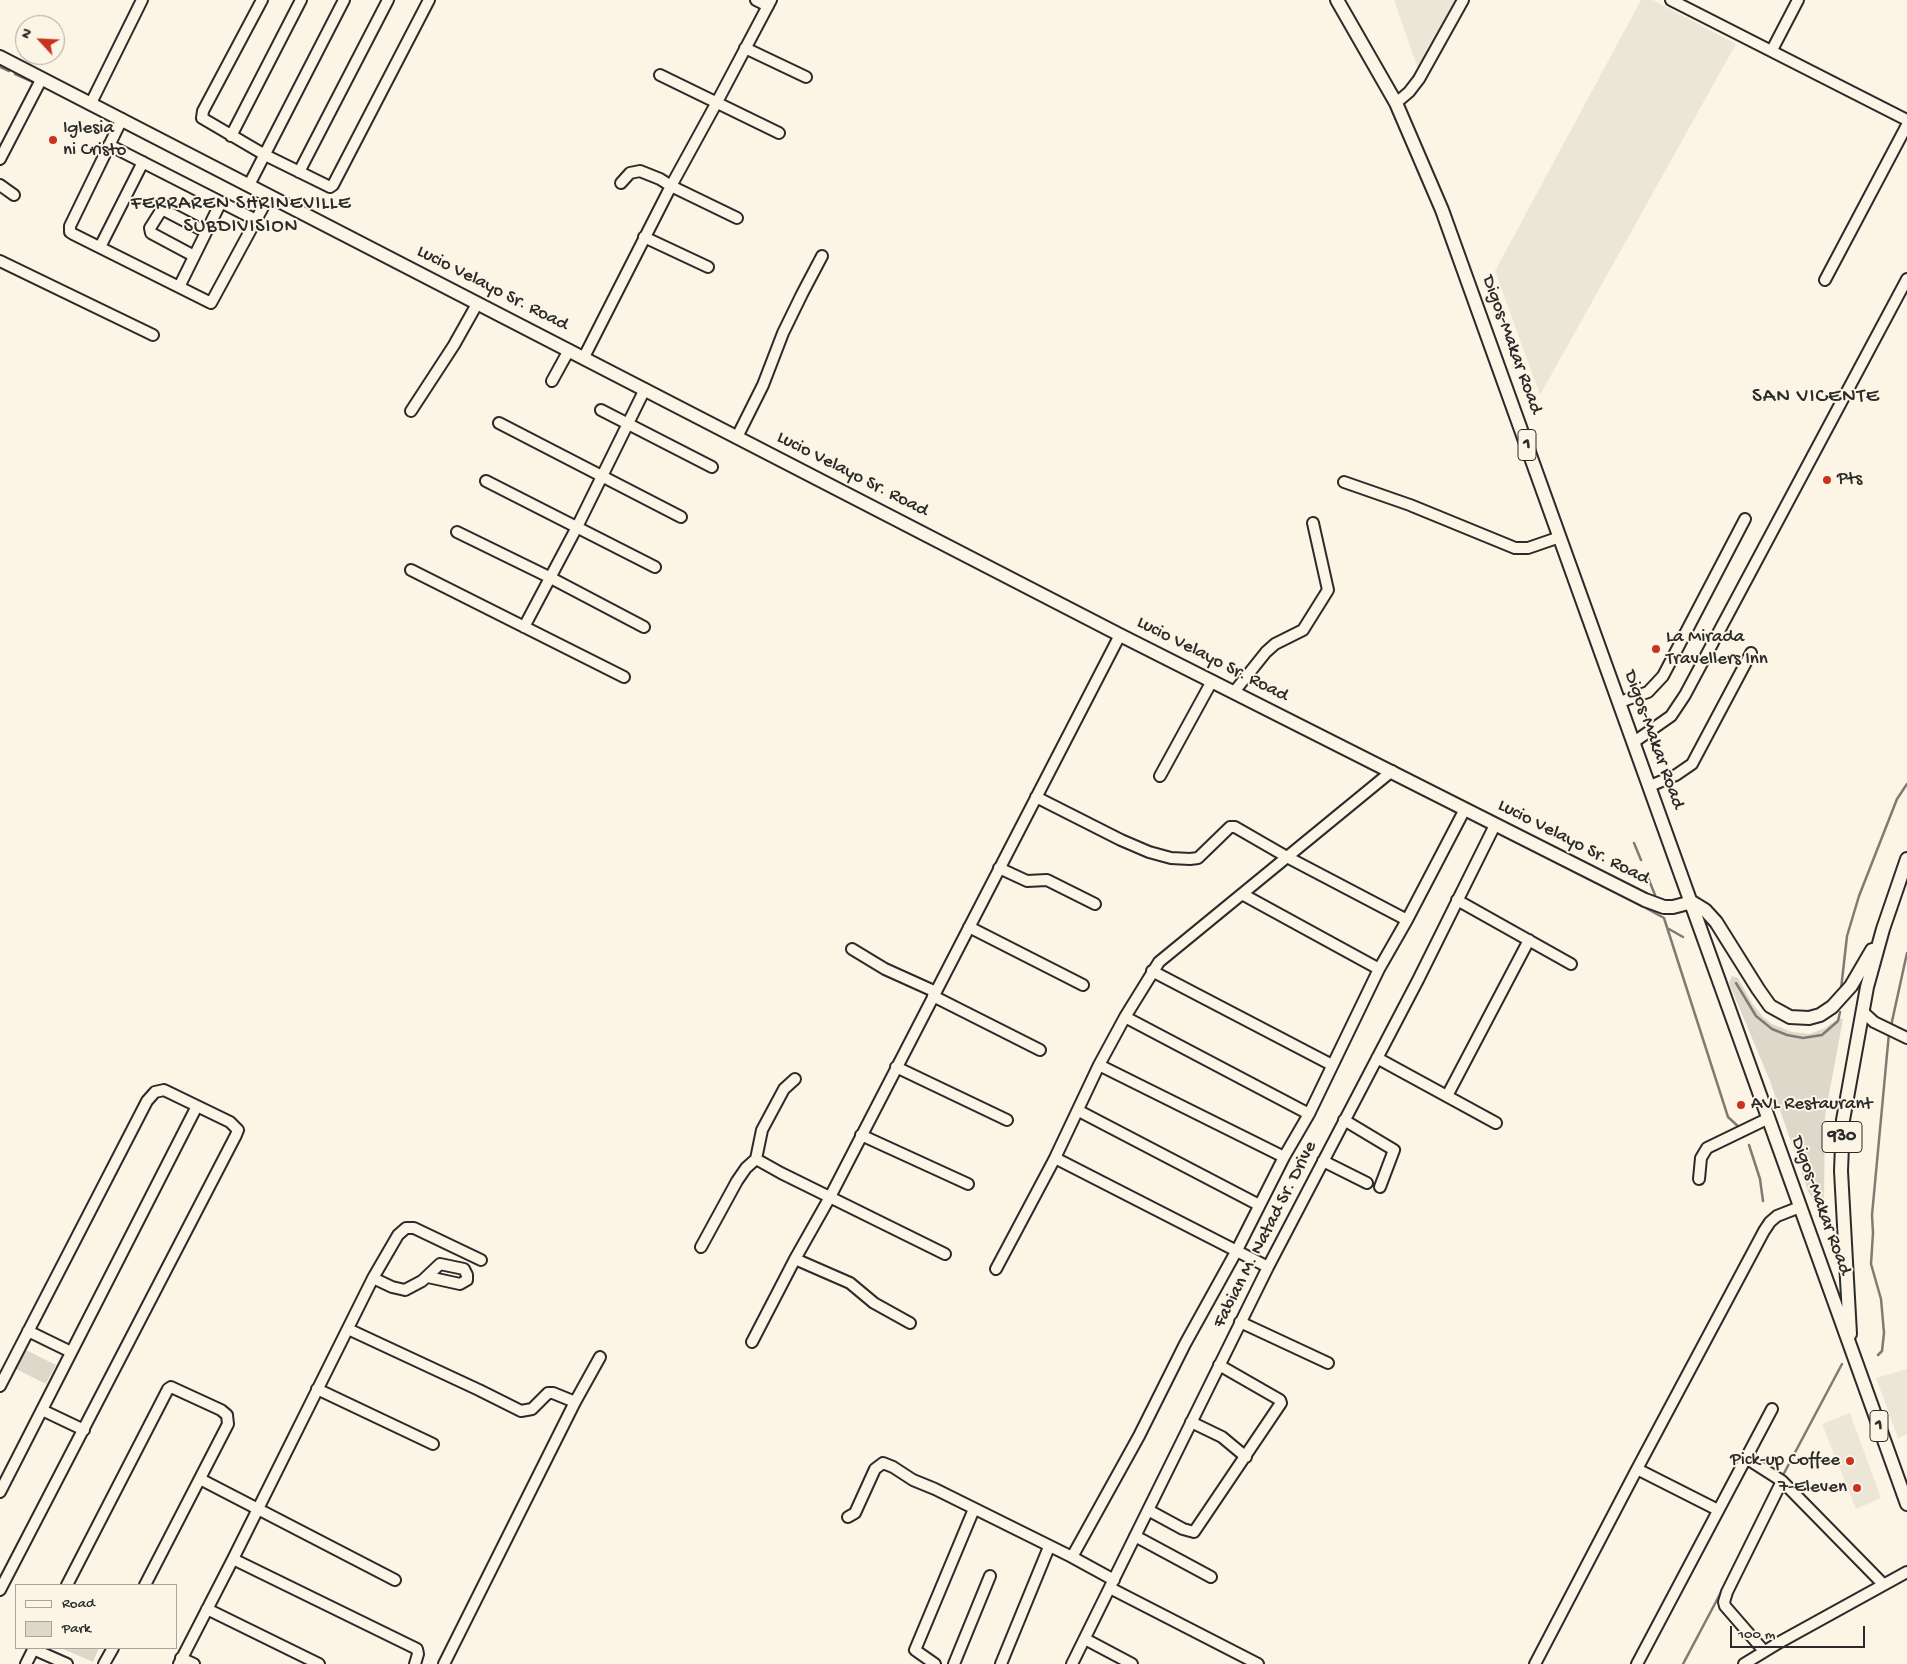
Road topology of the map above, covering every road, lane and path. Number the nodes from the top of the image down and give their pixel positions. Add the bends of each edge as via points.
1 (142, 0) edge
2 (262, 0) edge
3 (301, 0) edge
4 (344, 0) edge
5 (388, 0) edge
6 (429, 0) edge
7 (756, 0) edge
8 (1337, 0) edge
9 (1463, 0) edge
10 (1671, 0) edge
11 (1798, 0) edge
12 (769, 3) edge
13 (745, 48) junction
14 (1772, 50) junction
15 (0, 56) edge
16 (660, 75) dead end
17 (806, 77) dead end
18 (42, 78) junction
19 (717, 102) junction
20 (91, 103) junction
21 (1396, 103) junction
22 (122, 119) junction
23 (1907, 120) edge
24 (1907, 125) edge
25 (779, 133) dead end
26 (231, 136) junction
27 (109, 145) junction
28 (265, 155) junction
29 (0, 159) edge
30 (143, 162) junction
31 (299, 172) junction
32 (621, 182) dead end
33 (0, 185) edge
34 (249, 185) junction
35 (671, 186) junction
36 (14, 195) dead end
37 (269, 196) junction
38 (222, 202) junction
39 (737, 218) dead end
40 (256, 220) junction
41 (206, 232) junction
42 (644, 238) junction
43 (100, 247) junction
44 (194, 256) junction
45 (822, 256) dead end
46 (0, 261) edge
47 (708, 267) dead end
48 (1907, 279) edge
49 (1825, 280) dead end
50 (179, 287) junction
51 (478, 304) junction
52 (153, 335) dead end
53 (569, 350) junction
54 (584, 357) junction
55 (552, 381) dead end
56 (645, 389) junction
57 (601, 410) dead end
58 (410, 411) dead end
59 (499, 424) dead end
60 (629, 424) junction
61 (737, 437) junction
62 (712, 466) dead end
63 (603, 476) junction
64 (486, 481) dead end
65 (1344, 482) dead end
66 (681, 517) dead end
67 (1745, 518) dead end
68 (1313, 523) dead end
69 (577, 527) junction
70 (457, 532) dead end
71 (1560, 537) junction
72 (655, 567) dead end
73 (411, 570) dead end
74 (551, 578) junction
75 (524, 627) junction
76 (644, 627) dead end
77 (1120, 635) junction
78 (1750, 653) dead end
79 (624, 677) dead end
80 (1212, 681) junction
81 (1234, 692) junction
82 (1620, 702) junction
83 (1634, 742) junction
84 (1392, 771) junction
85 (1160, 776) dead end
86 (1650, 786) junction
87 (1036, 797) junction
88 (1465, 809) junction
89 (1495, 825) junction
90 (1287, 858) junction
91 (1907, 859) edge
92 (999, 868) junction
93 (1242, 894) junction
94 (1457, 900) junction
95 (1692, 902) junction
96 (1095, 904) dead end
97 (1407, 920) junction
98 (969, 927) junction
99 (1883, 929) junction
100 (1529, 940) junction
101 (852, 949) dead end
102 (1571, 964) dead end
103 (1379, 969) junction
104 (1152, 972) junction
105 (1083, 985) dead end
106 (934, 994) junction
107 (1862, 1011) junction
108 (1125, 1016) junction
109 (1907, 1038) edge
110 (1040, 1050) dead end
111 (1377, 1058) junction
112 (1099, 1065) junction
113 (1332, 1065) junction
114 (896, 1067) junction
115 (795, 1079) dead end
116 (1447, 1096) junction
117 (197, 1106) junction
118 (1079, 1111) junction
119 (1309, 1114) junction
120 (1769, 1118) junction
121 (1007, 1120) dead end
122 (1344, 1120) junction
123 (1496, 1123) dead end
124 (862, 1135) junction
125 (756, 1158) junction
126 (1055, 1158) junction
127 (1284, 1158) junction
128 (1323, 1161) junction
129 (1699, 1180) dead end
130 (1367, 1183) dead end
131 (968, 1184) dead end
132 (1380, 1187) dead end
133 (830, 1197) junction
134 (1259, 1205) junction
135 (1800, 1207) junction
136 (701, 1247) dead end
137 (1237, 1250) junction
138 (945, 1254) dead end
139 (795, 1259) junction
140 (481, 1260) dead end
141 (1268, 1266) junction
142 (996, 1269) dead end
143 (428, 1277) dead end
144 (373, 1278) junction
145 (1240, 1322) junction
146 (910, 1323) dead end
147 (348, 1329) junction
148 (28, 1331) junction
149 (752, 1342) dead end
150 (1851, 1349) junction
151 (71, 1352) junction
152 (600, 1357) dead end
153 (1328, 1364) dead end
154 (1220, 1365) junction
155 (0, 1386) edge
156 (317, 1389) junction
157 (575, 1402) junction
158 (1772, 1409) dead end
159 (42, 1410) junction
160 (1191, 1422) junction
161 (84, 1430) junction
162 (433, 1444) dead end
163 (1246, 1456) junction
164 (1746, 1458) junction
165 (1637, 1469) junction
166 (200, 1479) junction
167 (1782, 1481) junction
168 (0, 1492) edge
169 (1907, 1504) edge
170 (257, 1509) junction
171 (974, 1509) junction
172 (1148, 1510) junction
173 (1718, 1510) junction
174 (848, 1517) dead end
175 (1135, 1536) junction
176 (1049, 1546) junction
177 (1072, 1557) junction
178 (233, 1560) junction
179 (1907, 1572) edge
180 (990, 1576) dead end
181 (1211, 1577) dead end
182 (395, 1580) dead end
183 (68, 1584) edge
184 (146, 1584) edge
185 (1112, 1584) junction
186 (1884, 1584) junction
187 (0, 1590) edge
188 (207, 1609) junction
189 (1085, 1639) junction
190 (34, 1649) edge
191 (112, 1649) edge
192 (1764, 1651) junction
193 (180, 1661) edge
194 (26, 1664) edge
195 (67, 1664) edge
196 (104, 1664) edge
197 (194, 1664) edge
198 (319, 1664) edge
199 (415, 1664) edge
200 (444, 1664) edge
201 (935, 1664) edge
202 (954, 1664) edge
203 (1002, 1664) edge
204 (1072, 1664) edge
205 (1132, 1664) edge
206 (1258, 1664) edge
207 (1535, 1664) edge
208 (1637, 1664) edge
209 (1744, 1664) edge

1 - 20 street
2 - 26 street via 201,116
3 - 26 street
4 - 28 street
5 - 31 street
6 - 31 street via 331,186
7 - 12 street
8 - 21 main road, Digos-Makar Road / 1
9 - 21 street via 1419,79
10 - 14 street
11 - 14 street
12 - 13 street
13 - 17 street
13 - 19 street
14 - 23 street
15 - 18 main road, Lucio Velayo Sr. Road
16 - 19 street
18 - 20 main road, Lucio Velayo Sr. Road
18 - 29 street
19 - 25 street
19 - 35 street
20 - 22 main road, Lucio Velayo Sr. Road
21 - 71 main road, Digos-Makar Road / 1 via 1442,210
22 - 27 street
22 - 34 main road, Lucio Velayo Sr. Road
24 - 49 street
26 - 28 street
27 - 30 street
27 - 43 street via 69,229
28 - 31 street
28 - 34 street
30 - 38 street
30 - 43 street
32 - 35 street via 630,173 640,171
33 - 36 street
34 - 37 main road, Lucio Velayo Sr. Road
35 - 39 street
35 - 42 street
37 - 40 street
37 - 51 main road, Lucio Velayo Sr. Road
38 - 40 street
38 - 41 street
40 - 50 street via 212,302
41 - 44 street
41 - 44 street via 162,209 150,228 151,233
42 - 47 street
42 - 54 street
43 - 50 street
44 - 50 street
45 - 61 street via 783,333 763,386
46 - 52 street
48 - 83 street via 1685,695 1671,716
51 - 53 main road, Lucio Velayo Sr. Road
51 - 58 street
53 - 54 main road, Lucio Velayo Sr. Road
53 - 55 street
54 - 56 main road, Lucio Velayo Sr. Road
56 - 60 street
56 - 61 main road, Lucio Velayo Sr. Road
57 - 60 street
59 - 63 street
60 - 62 street
60 - 63 street
61 - 77 main road, Lucio Velayo Sr. Road
63 - 66 street
63 - 69 street
64 - 69 street
65 - 71 street via 1515,548 1528,548
67 - 82 street via 1663,676 1648,692
68 - 81 street via 1327,592 1303,630 1266,652
69 - 72 street
69 - 74 street
70 - 74 street
71 - 82 main road, Digos-Makar Road / 1
73 - 75 street
74 - 75 street
74 - 76 street
75 - 79 street
77 - 80 main road, Lucio Velayo Sr. Road
77 - 87 street
78 - 86 street via 1692,764
80 - 81 main road, Lucio Velayo Sr. Road
80 - 85 street
81 - 84 main road, Lucio Velayo Sr. Road
82 - 83 main road, Digos-Makar Road / 1
83 - 86 main road, Digos-Makar Road / 1
84 - 88 main road, Lucio Velayo Sr. Road
84 - 90 street
86 - 95 main road, Digos-Makar Road / 1
87 - 90 street via 1121,840 1170,858 1198,858 1232,827
87 - 92 street
88 - 89 main road, Lucio Velayo Sr. Road
88 - 97 street
89 - 94 street, Fabian M. Natad Sr. Drive
89 - 95 main road, Lucio Velayo Sr. Road via 1656,905 1673,907
90 - 93 street
90 - 97 street
91 - 99 main road, 930
92 - 96 street via 1027,881 1047,880
92 - 98 street
93 - 103 street
93 - 104 street via 1159,962
94 - 100 street
94 - 111 street, Fabian M. Natad Sr. Drive
95 - 99 main road, 930 via 1716,922 1770,1006 1790,1017 1809,1018 1820,1014 1842,998
95 - 120 main road, Digos-Makar Road / 1
97 - 103 street
98 - 105 street
98 - 106 street
99 - 107 main road, 930
100 - 102 street
100 - 116 street
101 - 106 street
103 - 113 street
104 - 108 street
104 - 113 street
106 - 110 street
106 - 114 street
107 - 109 street
107 - 150 main road, 930 via 1846,1096 1841,1172
108 - 112 street
108 - 119 street
111 - 116 street
111 - 122 street, Fabian M. Natad Sr. Drive
112 - 118 street
112 - 127 street
113 - 119 street
114 - 121 street
114 - 124 street
115 - 125 street via 784,1089 762,1130
116 - 123 street
117 - 148 street via 164,1090 155,1092 148,1101
117 - 151 street
117 - 161 street via 230,1122 238,1130
118 - 126 street
118 - 134 street
119 - 127 street
120 - 129 street via 1707,1148 1701,1158
120 - 135 main road, Digos-Makar Road / 1
122 - 128 street, Fabian M. Natad Sr. Drive
122 - 132 street via 1394,1150
124 - 131 street
124 - 133 street
125 - 133 street
125 - 136 street via 737,1181
126 - 137 street
126 - 142 street
127 - 134 street
128 - 130 street
128 - 141 street, Fabian M. Natad Sr. Drive
133 - 138 street
133 - 139 street
134 - 137 street
135 - 150 main road, Digos-Makar Road / 1
135 - 165 street via 1777,1216 1764,1231
137 - 141 street
137 - 177 street
139 - 146 street via 850,1283 874,1303
139 - 149 street
140 - 144 street via 421,1230 406,1228 398,1235
141 - 145 street, Fabian M. Natad Sr. Drive
143 - 144 street via 405,1290
144 - 147 street
145 - 153 street
145 - 154 street, Fabian M. Natad Sr. Drive
147 - 156 street
147 - 157 street via 521,1411 532,1409 548,1393
148 - 151 street
148 - 155 street
150 - 169 main road, Digos-Makar Road / 1
151 - 159 street
152 - 157 street
154 - 160 street, Fabian M. Natad Sr. Drive
154 - 163 street via 1281,1401
156 - 162 street
156 - 170 street
157 - 200 street
158 - 164 street
159 - 161 street
159 - 168 street
160 - 163 street via 1222,1436
160 - 172 street, Fabian M. Natad Sr. Drive
161 - 187 street
163 - 172 street via 1194,1532
164 - 167 street
164 - 173 street
165 - 173 street
165 - 207 street
166 - 170 street
166 - 183 street via 228,1419 212,1404 172,1387
166 - 184 street
167 - 186 street
167 - 192 street via 1724,1602
170 - 178 street
170 - 182 street
171 - 174 street via 884,1463 875,1469 855,1513
171 - 176 street
171 - 201 street via 916,1650
172 - 175 street, Fabian M. Natad Sr. Drive
173 - 208 street
175 - 181 street
175 - 185 street, Fabian M. Natad Sr. Drive
176 - 177 street
176 - 203 street
177 - 185 street
178 - 188 street
178 - 199 street via 417,1648
179 - 186 street
180 - 202 street
185 - 189 street, Fabian M. Natad Sr. Drive
185 - 206 street
186 - 192 street
188 - 193 street
188 - 198 street
189 - 204 street, Fabian M. Natad Sr. Drive
189 - 205 street
190 - 194 street
190 - 195 street
191 - 196 street
192 - 209 street
193 - 197 street

